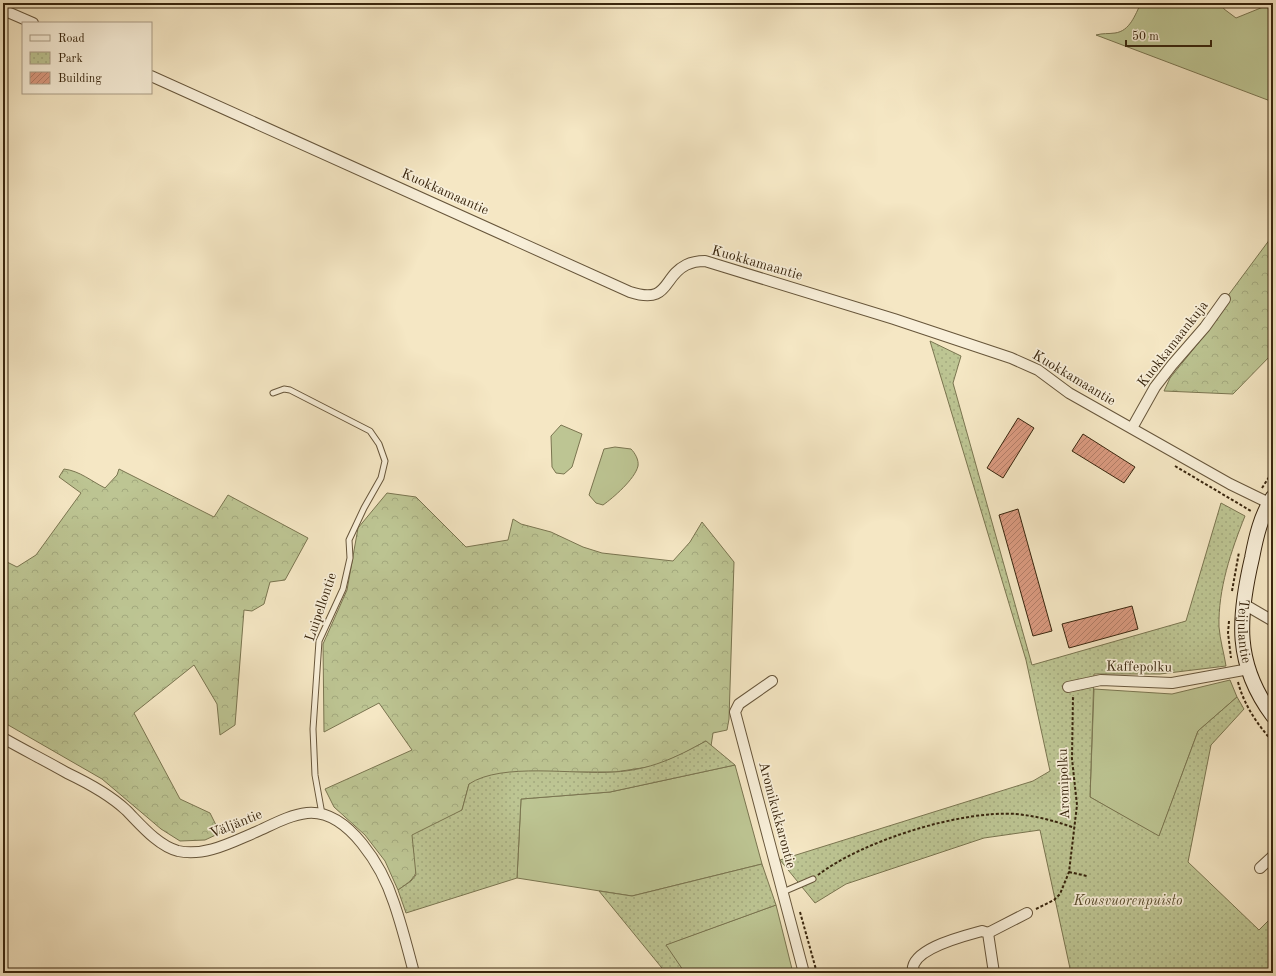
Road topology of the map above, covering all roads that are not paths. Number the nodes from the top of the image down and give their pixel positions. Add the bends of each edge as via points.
1 (3, 10) edge
2 (31, 22) edge
3 (152, 76) edge
4 (1225, 299) dead end
5 (273, 393) dead end
6 (1132, 428) junction
7 (1271, 500) edge
8 (1242, 603) junction
9 (1273, 621) edge
10 (1249, 669) junction
11 (772, 681) dead end
12 (1068, 687) dead end
13 (1273, 716) edge
14 (3, 738) edge
15 (322, 814) junction
16 (1273, 856) edge
17 (1260, 868) dead end
18 (813, 879) road end
19 (783, 892) junction
20 (1027, 913) road end
21 (988, 933) junction
22 (414, 973) edge
23 (804, 973) edge
24 (913, 973) edge
25 (994, 973) edge

1 - 2 street
3 - 6 street, Kuokkamaantie via 630,292 655,294 667,286 676,273 686,265 705,261 1011,358 1038,370 1069,393
4 - 6 street, Kuokkamaankuja via 1155,387
5 - 15 lane, Luipellontie via 284,389 290,390 370,431 379,444 385,461 380,478 349,540 350,558 343,589 320,641 313,729 315,775
6 - 7 street, Kuokkamaantie via 1230,484
7 - 8 street, Teijulantie via 1258,530
8 - 9 street
8 - 10 street, Teijulantie via 1243,643
10 - 12 street, Kaffepolku via 1172,683 1101,680
10 - 13 street, Teijulantie via 1258,692
11 - 19 street, Aromikukkarontie via 739,704 735,712
14 - 15 street, Väljäntie via 102,791 125,809 149,834 177,851 202,851 221,847 283,820 307,813
15 - 22 street, Väljäntie via 345,825 374,860 394,903
16 - 17 street
18 - 19 lane
19 - 23 street, Aromikukkarontie
20 - 21 street
21 - 24 street via 982,931 927,950 915,960
21 - 25 street

